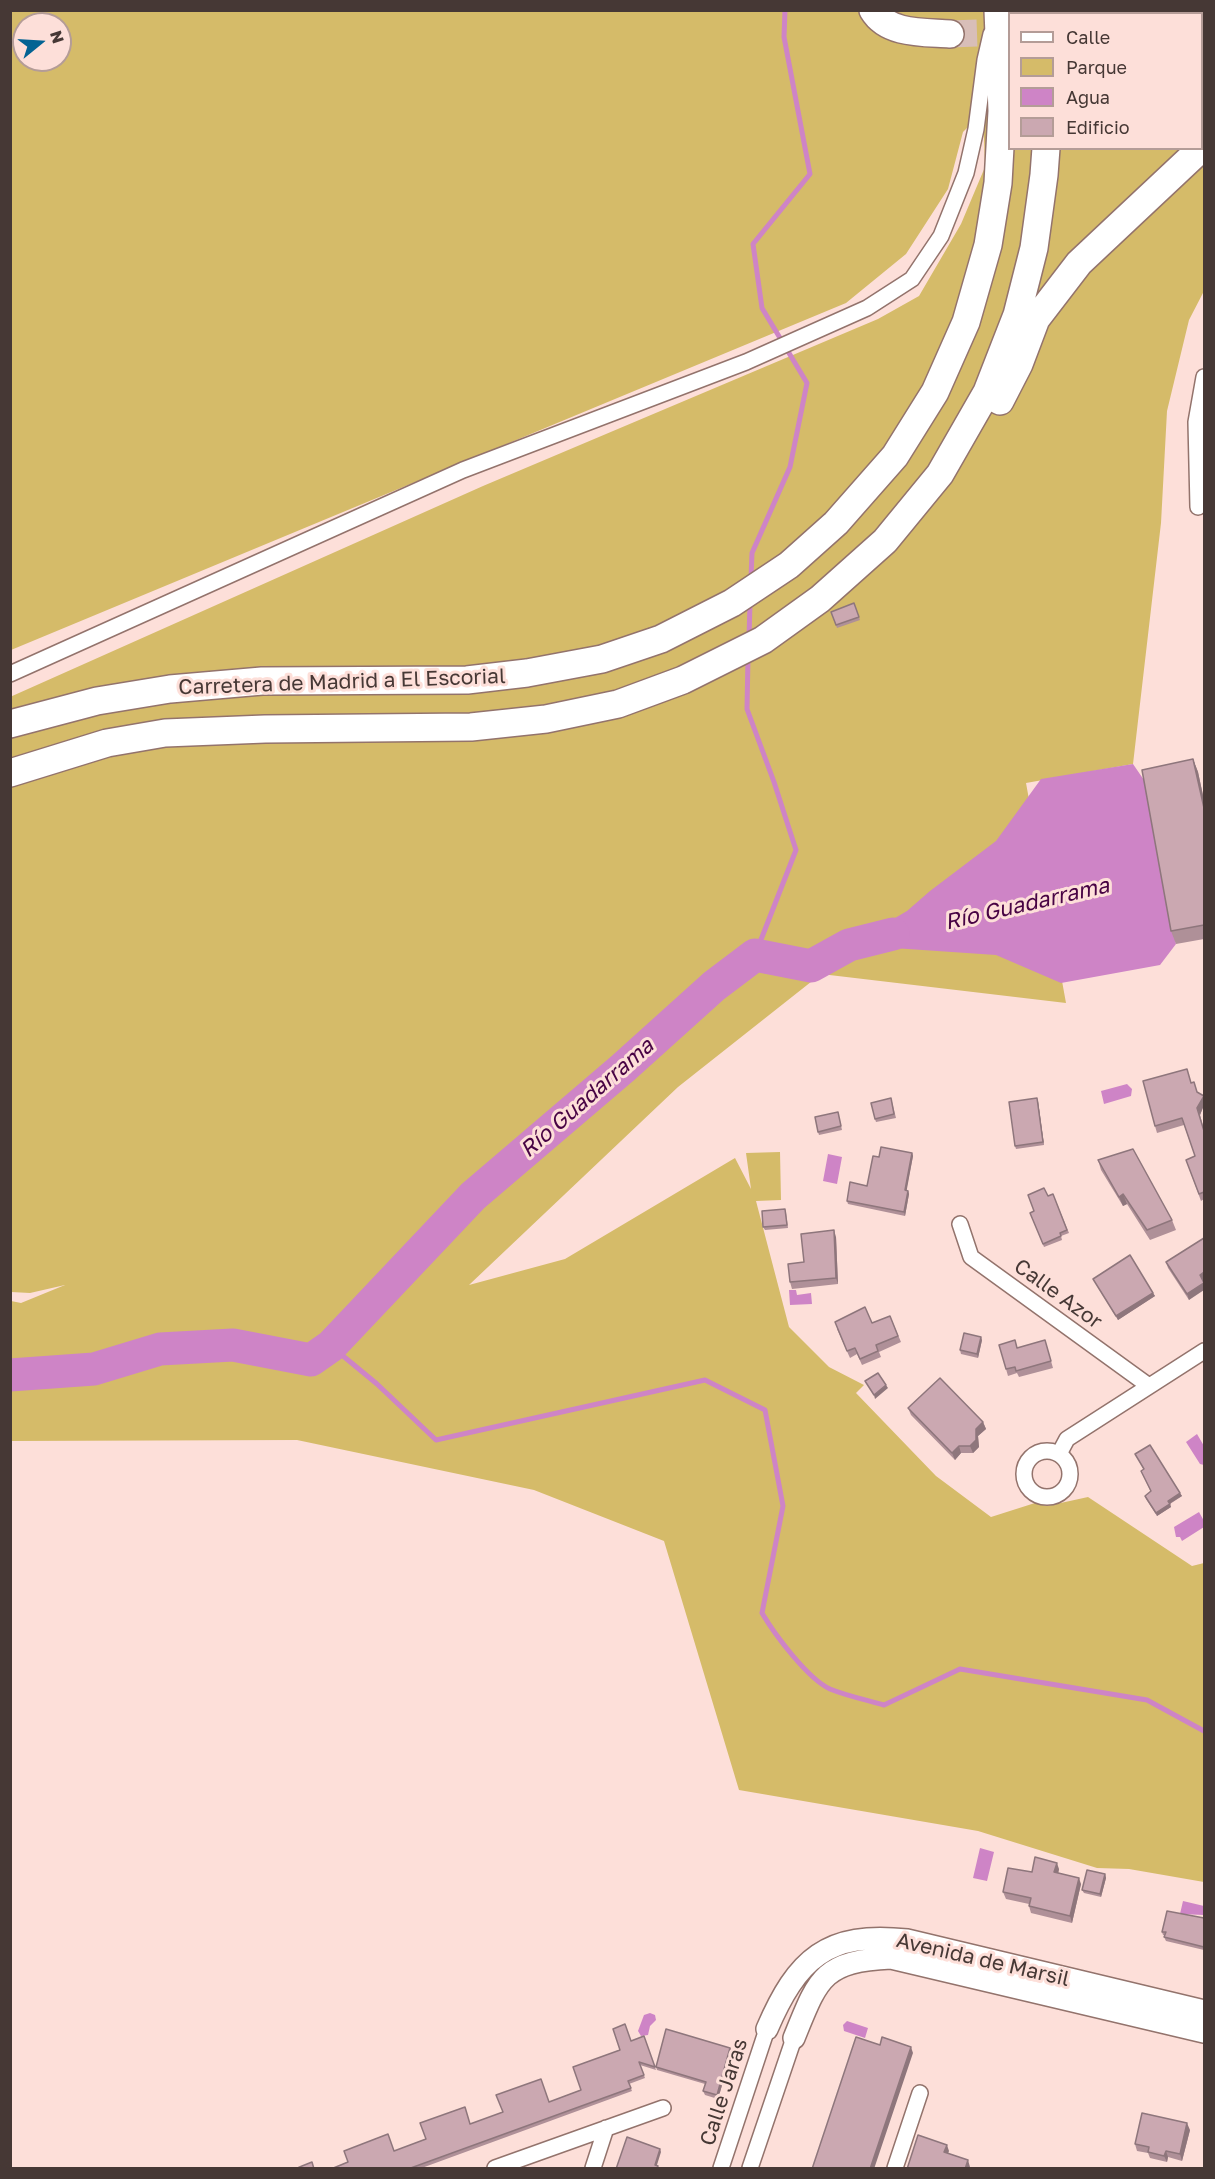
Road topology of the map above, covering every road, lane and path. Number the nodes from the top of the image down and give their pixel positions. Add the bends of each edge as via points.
1 (873, 10) edge
2 (997, 10) edge
3 (950, 34) tunnel mouth
4 (1046, 150) edge
5 (1196, 150) edge
6 (1204, 377) edge
7 (1198, 507) dead end
8 (885, 541) junction
9 (10, 674) edge
10 (10, 724) edge
11 (10, 773) edge
12 (960, 1224) dead end
13 (1204, 1351) edge
14 (1149, 1386) junction
15 (1059, 1454) dead end
16 (1204, 2011) edge
17 (767, 2030) joint
18 (1204, 2032) edge
19 (794, 2038) joint
20 (920, 2093) dead end
21 (663, 2108) dead end
22 (606, 2128) junction
23 (495, 2169) edge
24 (593, 2169) edge
25 (720, 2169) edge
26 (750, 2169) edge
27 (895, 2169) edge

1 - 3 highway via 878,18 903,30
2 - 9 street via 966,174 941,236 912,279 867,308 746,362 463,470
2 - 10 highway, Carretera de Madrid a El Escorial via 1002,111 998,183 988,245 966,322 935,392 895,456 836,523 789,565 732,603 661,639 602,659 467,680 262,681 170,689 97,701
4 - 8 highway via 1034,248 1017,315 987,392 940,474
5 - 8 highway via 1079,263 1036,319 1019,364 977,446 930,507
6 - 7 street via 1196,422
8 - 11 highway via 820,600 763,640 682,680 618,704 546,719 471,727 165,733 107,743
12 - 14 street, Calle Azor via 971,1257
13 - 14 street
14 - 15 street via 1067,1439
16 - 17 street, Avenida de Marsil via 907,1940 878,1937 852,1940 825,1950 804,1966 779,2001
17 - 25 street, Calle Jaras
18 - 19 street, Avenida de Marsil via 891,1958 843,1965 826,1975
19 - 26 street
20 - 27 street
21 - 22 street
22 - 23 street
22 - 24 street

